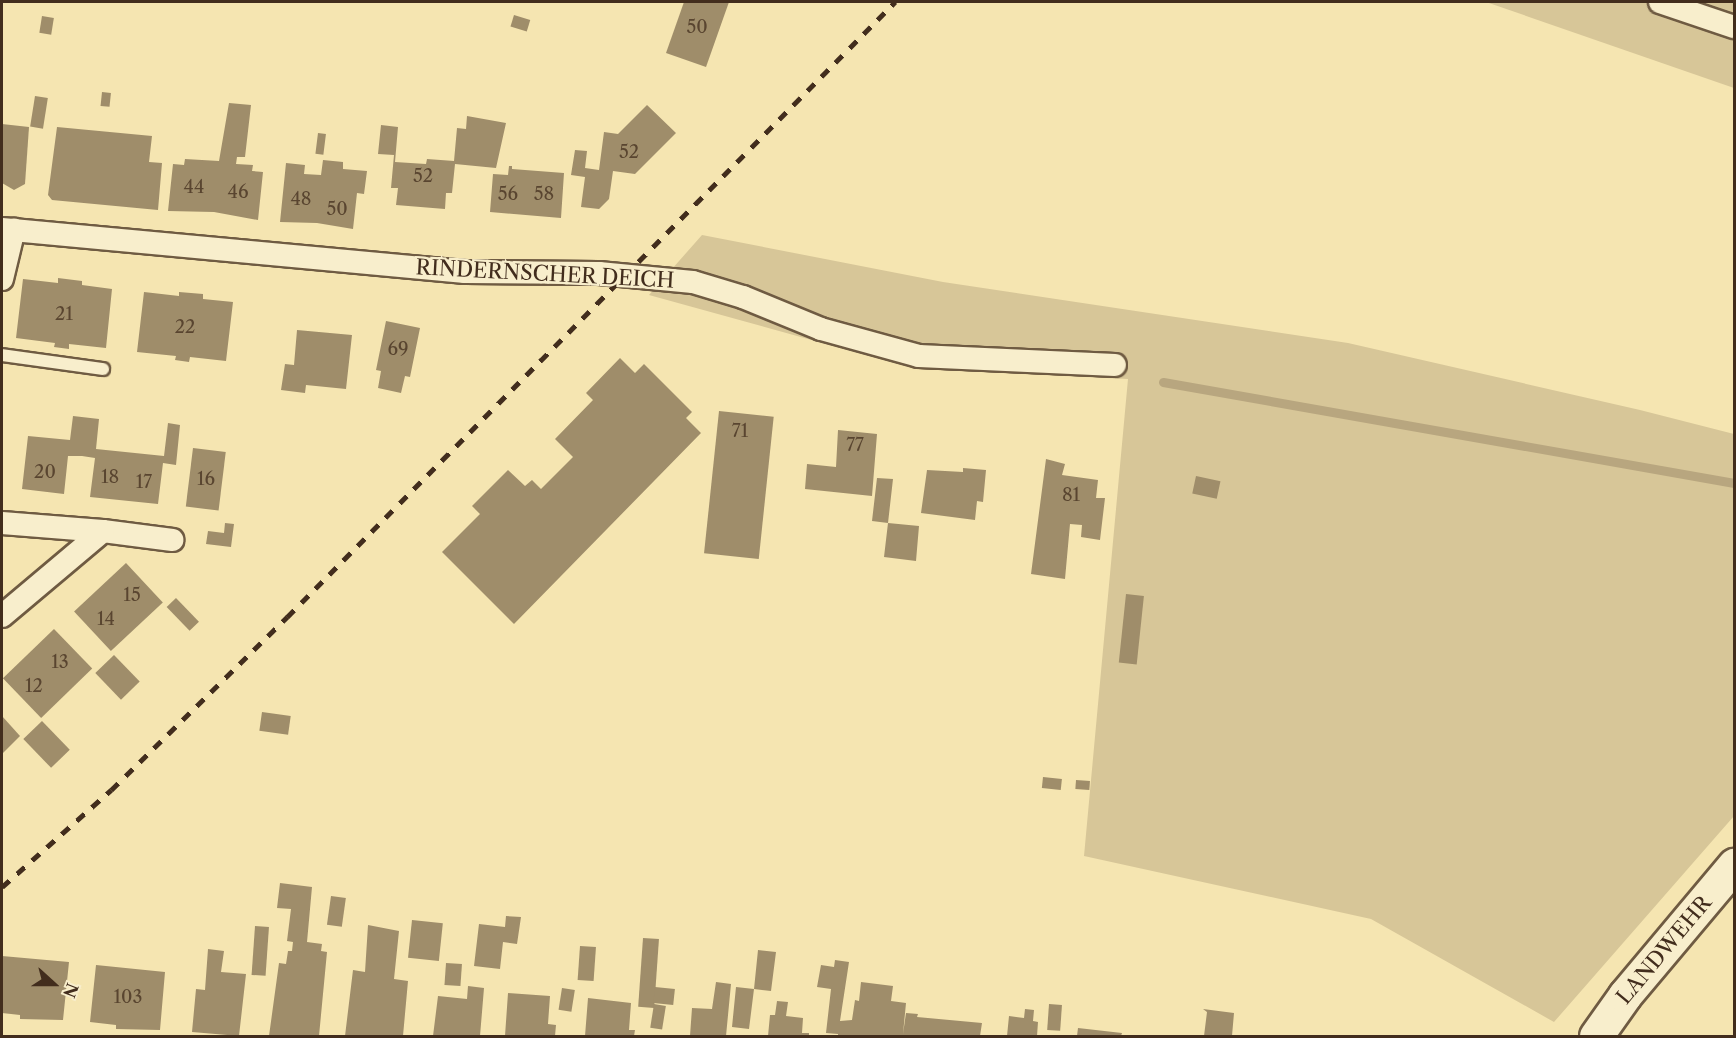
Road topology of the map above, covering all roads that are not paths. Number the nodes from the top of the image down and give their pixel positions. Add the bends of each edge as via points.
1 (1660, 2) edge
2 (1734, 27) edge
3 (8, 229) edge
4 (2, 279) edge
5 (2, 356) edge
6 (1115, 365) dead end
7 (103, 369) dead end
8 (2, 523) edge
9 (103, 531) junction
10 (171, 540) dead end
11 (2, 616) edge
12 (1734, 865) edge
13 (1596, 1036) edge

1 - 2 street
3 - 4 street
3 - 6 street, RINDERNSCHER DEICH via 465,272 599,273 693,282 743,297 820,329 919,356
5 - 7 lane
8 - 9 street
9 - 10 street
9 - 11 street
12 - 13 main road, LANDWEHR via 1625,995

